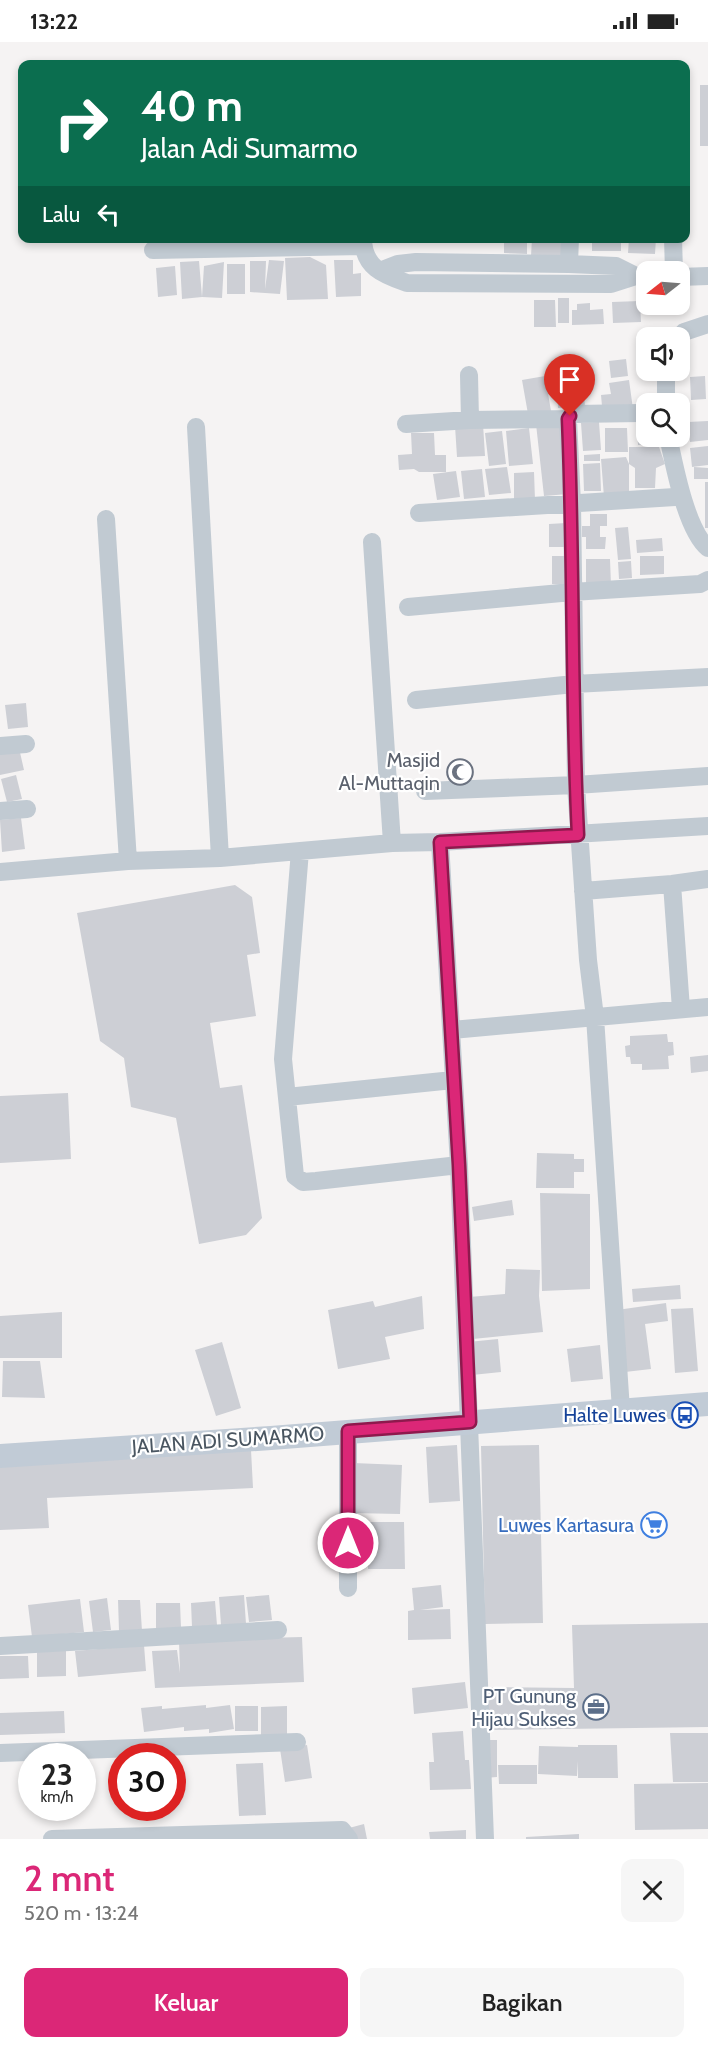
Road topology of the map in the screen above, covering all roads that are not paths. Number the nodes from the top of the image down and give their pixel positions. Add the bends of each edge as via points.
1 (196, 243) edge
2 (363, 243) edge
3 (570, 243) edge
4 (673, 243) edge
5 (153, 250) dead end
6 (674, 261) edge
7 (509, 264) junction
8 (569, 264) junction
9 (381, 271) junction
10 (636, 275) edge
11 (708, 276) edge
12 (690, 277) edge
13 (636, 278) edge
14 (509, 285) junction
15 (708, 324) edge
16 (690, 331) edge
17 (469, 375) dead end
18 (636, 413) edge
19 (568, 419) junction
20 (470, 420) junction
21 (406, 424) dead end
22 (196, 427) dead end
23 (670, 447) edge
24 (675, 497) dead end
25 (572, 504) junction
26 (419, 513) dead end
27 (106, 519) dead end
28 (372, 542) dead end
29 (708, 548) edge
30 (708, 580) edge
31 (572, 592) junction
32 (408, 607) dead end
33 (708, 677) edge
34 (574, 684) junction
35 (416, 700) dead end
36 (26, 744) dead end
37 (0, 746) edge
38 (708, 776) edge
39 (576, 785) junction
40 (424, 790) dead end
41 (27, 809) dead end
42 (0, 811) edge
43 (708, 826) edge
44 (578, 835) junction
45 (440, 842) junction
46 (392, 843) junction
47 (300, 851) junction
48 (220, 858) junction
49 (128, 861) junction
50 (0, 872) edge
51 (708, 879) edge
52 (672, 885) junction
53 (583, 891) junction
54 (708, 1007) edge
55 (681, 1009) junction
56 (595, 1017) junction
57 (452, 1030) junction
58 (453, 1080) junction
59 (287, 1097) junction
60 (459, 1165) junction
61 (708, 1404) edge
62 (621, 1410) junction
63 (470, 1422) junction
64 (348, 1431) junction
65 (0, 1456) edge
66 (348, 1588) dead end
67 (278, 1630) dead end
68 (0, 1646) edge
69 (297, 1742) dead end
70 (0, 1753) edge
71 (52, 1839) edge
72 (349, 1839) edge
73 (485, 1839) edge

1 - 5 street
2 - 9 street via 366,259
3 - 8 street
4 - 6 street
7 - 8 street
7 - 9 street via 416,262
7 - 14 street
8 - 10 street via 616,266
9 - 14 street via 407,283
11 - 12 street
13 - 14 street via 611,284
15 - 16 street
17 - 20 street
18 - 19 street via 574,414
19 - 20 street
19 - 25 street
20 - 21 street
22 - 48 street
23 - 29 street via 693,524
24 - 25 street
25 - 26 street
25 - 31 street
27 - 49 street
28 - 46 street
30 - 31 street via 700,584
31 - 32 street
31 - 34 street
33 - 34 street
34 - 35 street
34 - 39 street
36 - 37 street
38 - 39 street
39 - 40 street
39 - 44 street
41 - 42 street
43 - 44 street
44 - 45 street
44 - 53 street
45 - 46 street
45 - 57 street
46 - 47 street
47 - 48 street
47 - 59 street via 283,1059
48 - 49 street
49 - 50 street
51 - 52 street
52 - 53 street
52 - 55 street
53 - 56 street
54 - 55 street
55 - 56 street
56 - 57 street
56 - 62 street
57 - 58 street
58 - 59 street
58 - 60 street
59 - 60 street via 296,1176 303,1182
60 - 63 street
61 - 62 main road, JALAN ADI SUMARMO
62 - 63 main road, JALAN ADI SUMARMO
63 - 64 main road, JALAN ADI SUMARMO
63 - 73 street
64 - 65 main road, JALAN ADI SUMARMO
64 - 66 street
67 - 68 street
69 - 70 street
71 - 72 street via 342,1830

